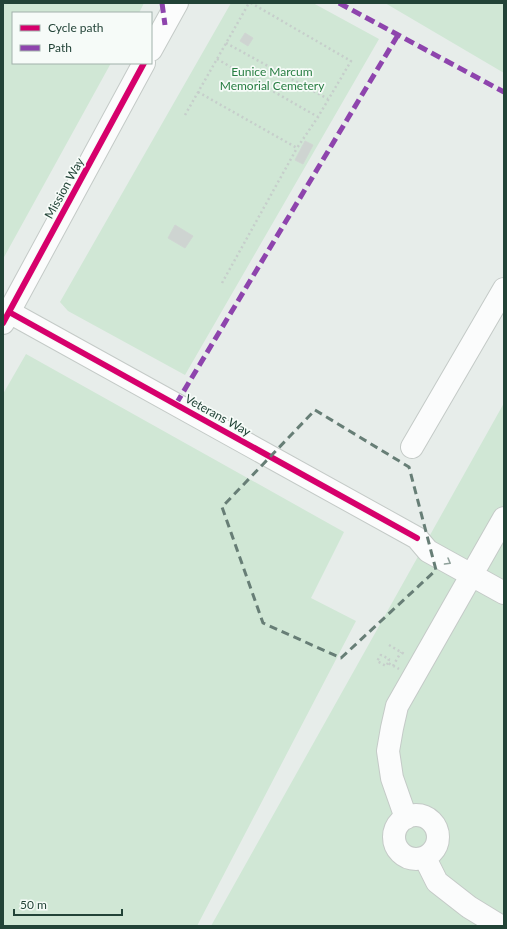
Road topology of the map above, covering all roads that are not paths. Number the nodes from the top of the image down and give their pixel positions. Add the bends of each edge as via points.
1 (177, 3) edge
2 (152, 48) edge
3 (143, 64) edge
4 (504, 290) edge
5 (6, 318) edge
6 (412, 447) dead end
7 (504, 518) edge
8 (476, 569) junction
9 (504, 577) edge
10 (504, 593) edge
11 (406, 818) junction
12 (425, 858) junction
13 (500, 926) edge

1 - 2 street
3 - 5 street, Mission Way
4 - 6 street
5 - 8 street, Veterans Way via 417,538 428,551
7 - 8 street
8 - 9 street, Veterans Way
8 - 10 street, Veterans Way
8 - 11 street via 397,706 388,751 392,778
11 - 12 street via 396,828 394,838 397,849 404,856 414,859
11 - 12 street via 412,815 423,816 432,822 437,831 438,841 433,851
12 - 13 street via 437,882 469,908

